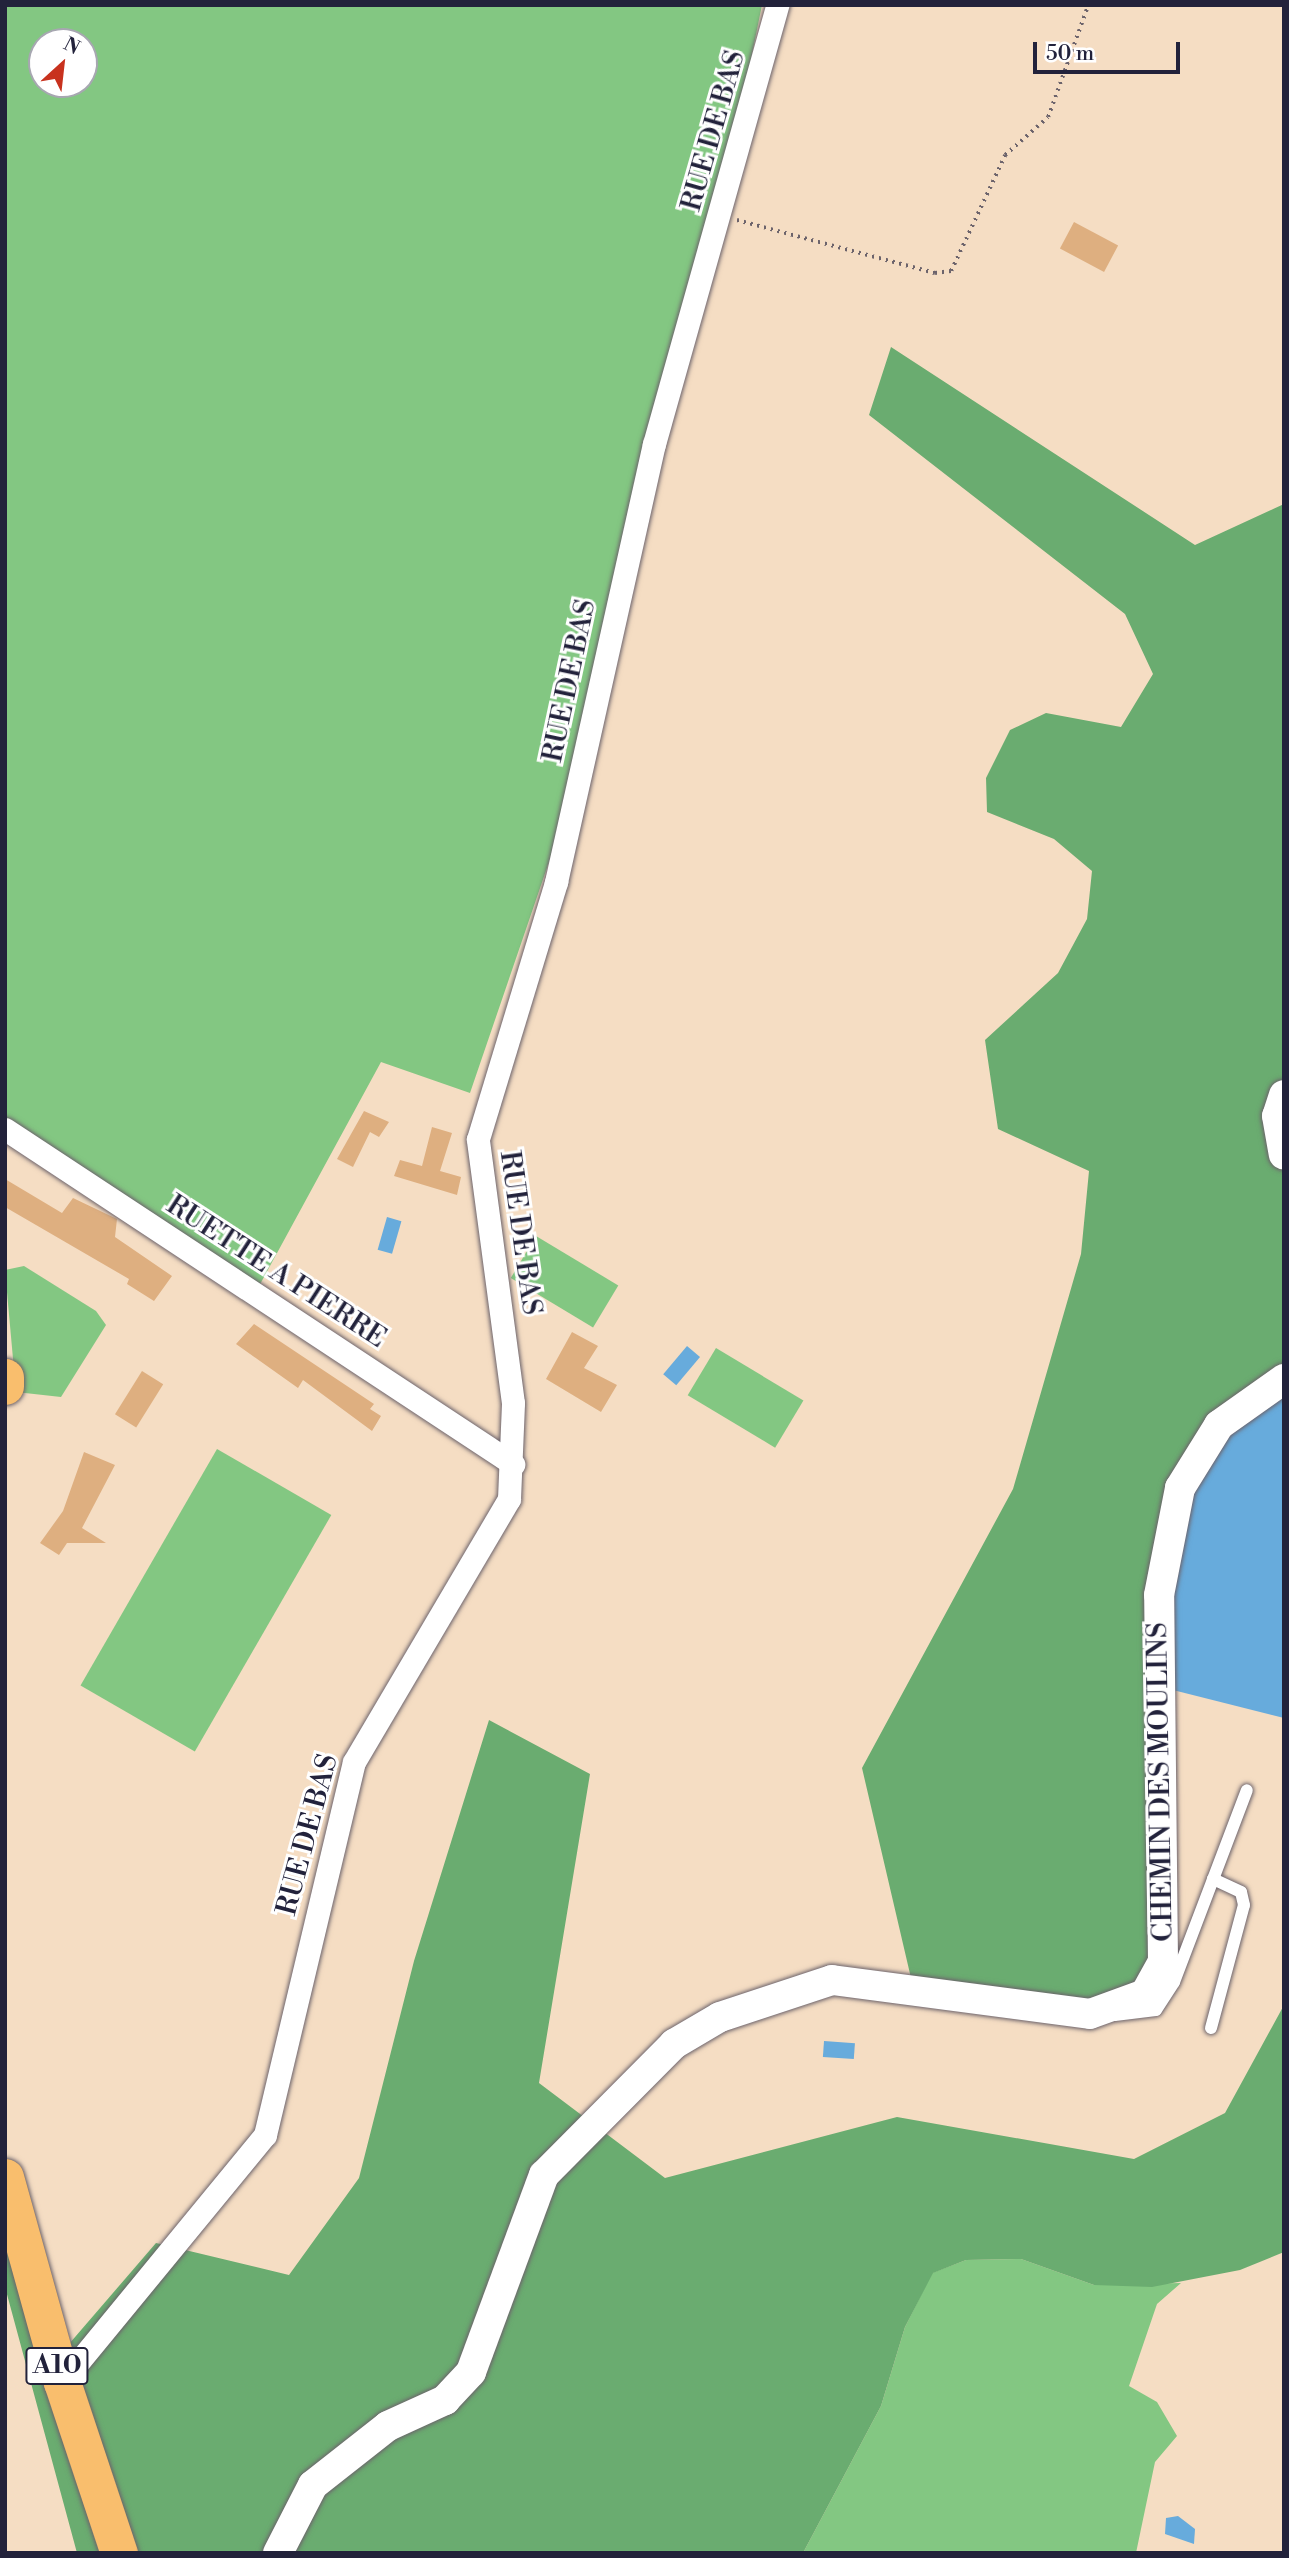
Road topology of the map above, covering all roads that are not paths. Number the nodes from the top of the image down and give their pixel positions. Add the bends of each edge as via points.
1 (777, 5) edge
2 (1284, 1095) edge
3 (5, 1129) edge
4 (1284, 1154) edge
5 (5, 1377) edge
6 (1284, 1379) edge
7 (5, 1386) edge
8 (513, 1464) junction
9 (1247, 1790) dead end
10 (1213, 1879) junction
11 (1090, 2014) junction
12 (1211, 2028) dead end
13 (5, 2177) edge
14 (62, 2382) junction
15 (120, 2553) edge
16 (278, 2553) edge

1 - 8 street, RUE DE BAS via 654,444 556,881 478,1139 513,1403
2 - 4 street via 1277,1116
3 - 8 street, RUETTE A PIERRE
5 - 7 main road
6 - 11 street, CHEMIN DES MOULINS via 1219,1425 1180,1488 1158,1595 1163,1961 1145,1994
8 - 14 street, RUE DE BAS via 509,1499 354,1762 265,2135
9 - 10 lane
10 - 11 lane via 1174,1982 1156,2010
10 - 12 lane via 1241,1892 1244,1905
11 - 16 street, CHEMIN DES MOULINS via 832,1980 720,2017 674,2044 544,2175 471,2372 445,2400 388,2426 313,2485
13 - 14 main road, A10
14 - 15 main road, A10

